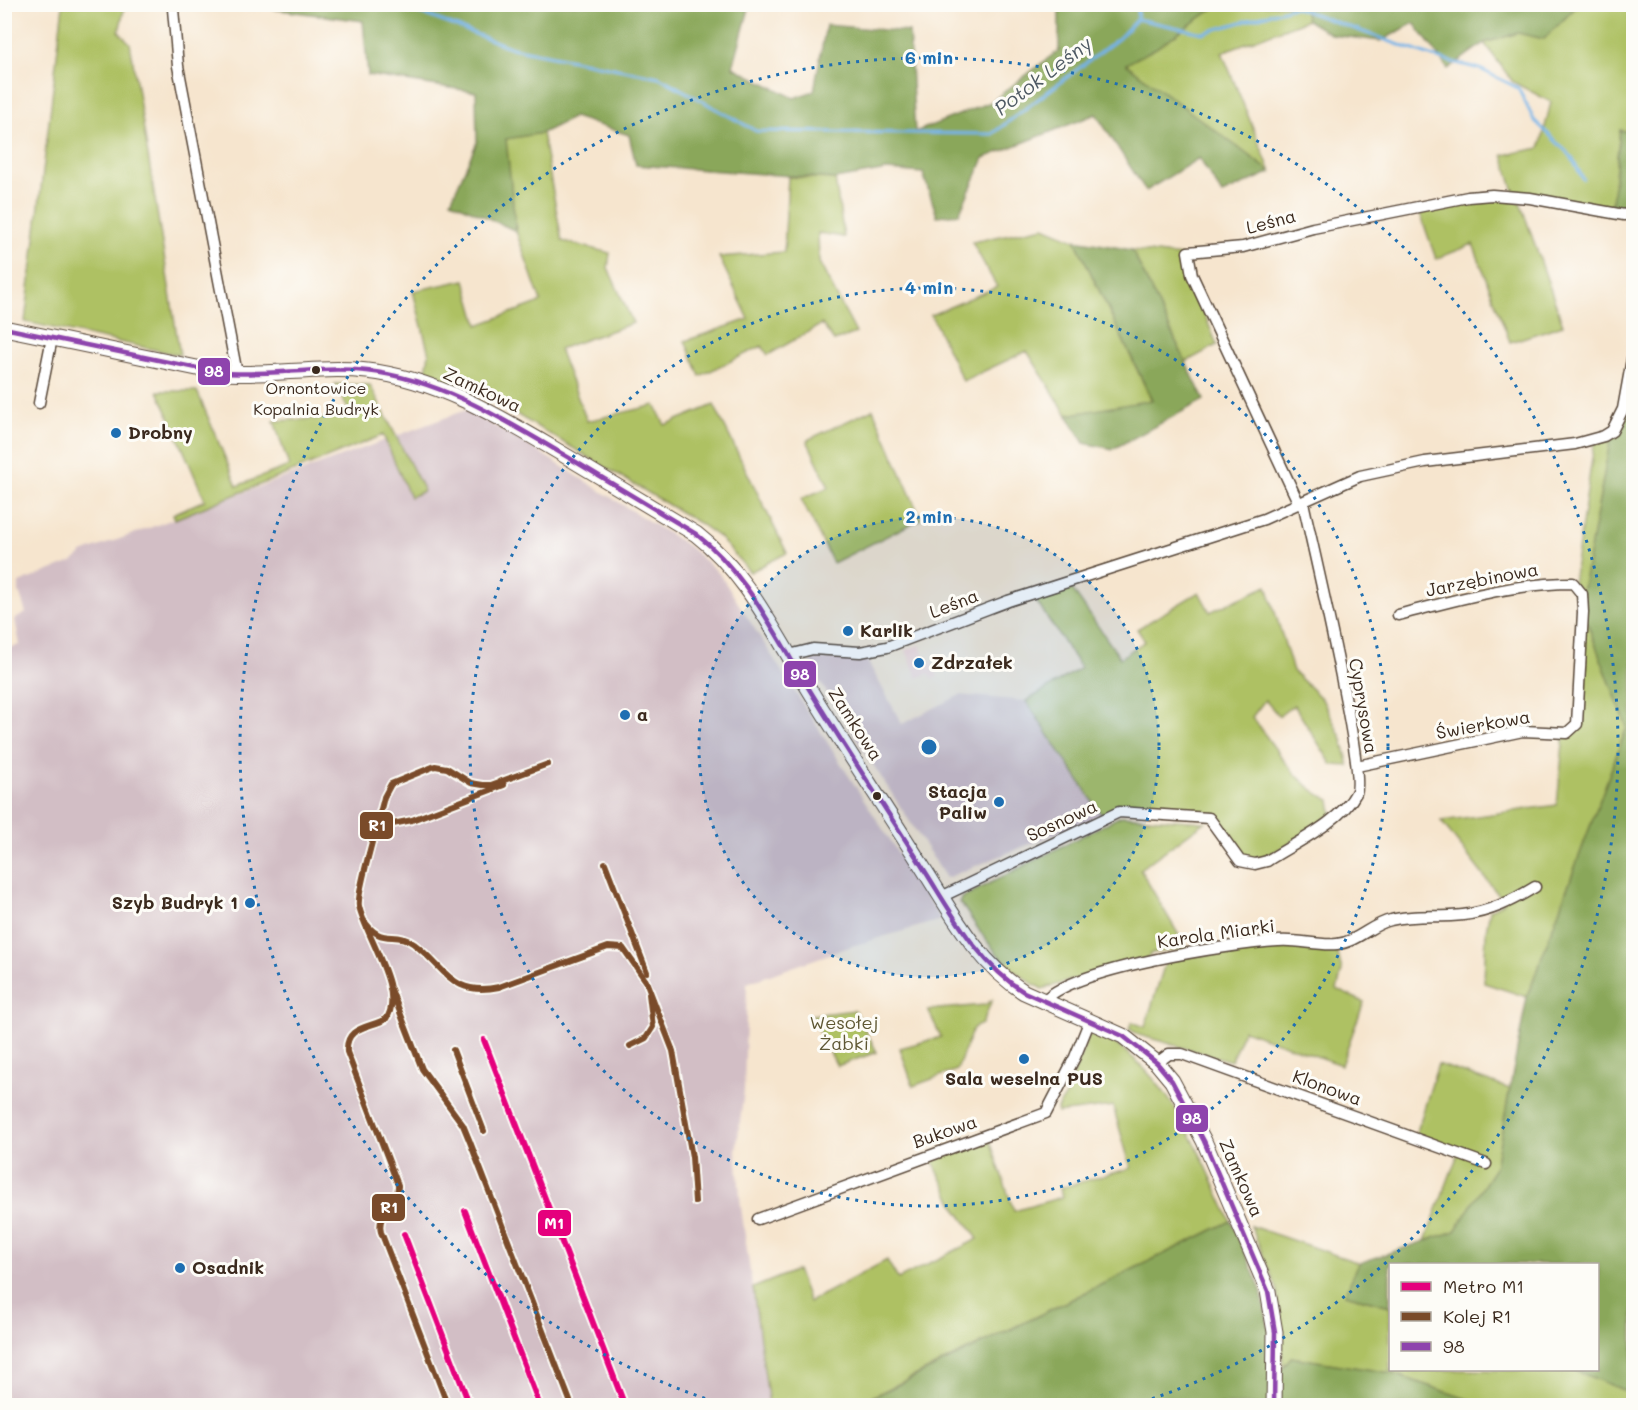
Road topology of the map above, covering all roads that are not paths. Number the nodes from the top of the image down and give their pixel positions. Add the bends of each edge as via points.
1 (173, 9) dead end
2 (1634, 212) edge
3 (4, 328) edge
4 (52, 338) junction
5 (1634, 348) edge
6 (237, 374) junction
7 (39, 403) dead end
8 (1301, 503) junction
9 (1573, 584) joint
10 (1398, 615) dead end
11 (789, 655) junction
12 (1357, 766) junction
13 (1255, 864) joint
14 (1535, 887) dead end
15 (941, 897) junction
16 (1043, 1002) junction
17 (1090, 1020) junction
18 (1157, 1063) junction
19 (1486, 1164) dead end
20 (758, 1220) dead end
21 (1274, 1406) edge

1 - 6 street via 178,66
2 - 8 street, Leśna via 1624,215 1510,196 1468,197 1313,228 1243,247 1188,252 1192,275
3 - 4 street, Zamkowa
4 - 6 street, Zamkowa via 190,368
4 - 7 street
5 - 8 street, Leśna via 1623,409 1612,431 1604,436 1575,444 1393,467 1360,476
6 - 11 street, Zamkowa via 354,370 384,374 419,383 496,416 716,549 741,578
8 - 11 street, Leśna via 1244,526 1008,601 887,647 860,652 813,649
8 - 12 street, Cyprysowa via 1334,642
9 - 10 street, Jarzębinowa via 1544,583 1479,594
9 - 12 street, Świerkowa via 1582,594 1583,612 1577,724 1567,733 1523,731
11 - 15 street, Zamkowa
12 - 13 street, Cyprysowa via 1358,790 1348,808 1267,861
13 - 15 street, Sosnowa via 1240,861 1209,818 1119,813
14 - 16 street, Karola Miarki via 1503,906 1463,915 1388,920 1368,933 1338,944 1279,940 1155,958 1060,988
15 - 16 street, Zamkowa via 984,958 1011,984
16 - 17 street, Zamkowa
17 - 18 street, Zamkowa via 1123,1036
17 - 20 street, Bukowa via 1046,1113
18 - 19 street, Klonowa via 1169,1054 1182,1054
18 - 21 street, Zamkowa via 1172,1081 1204,1141 1268,1291 1275,1332

